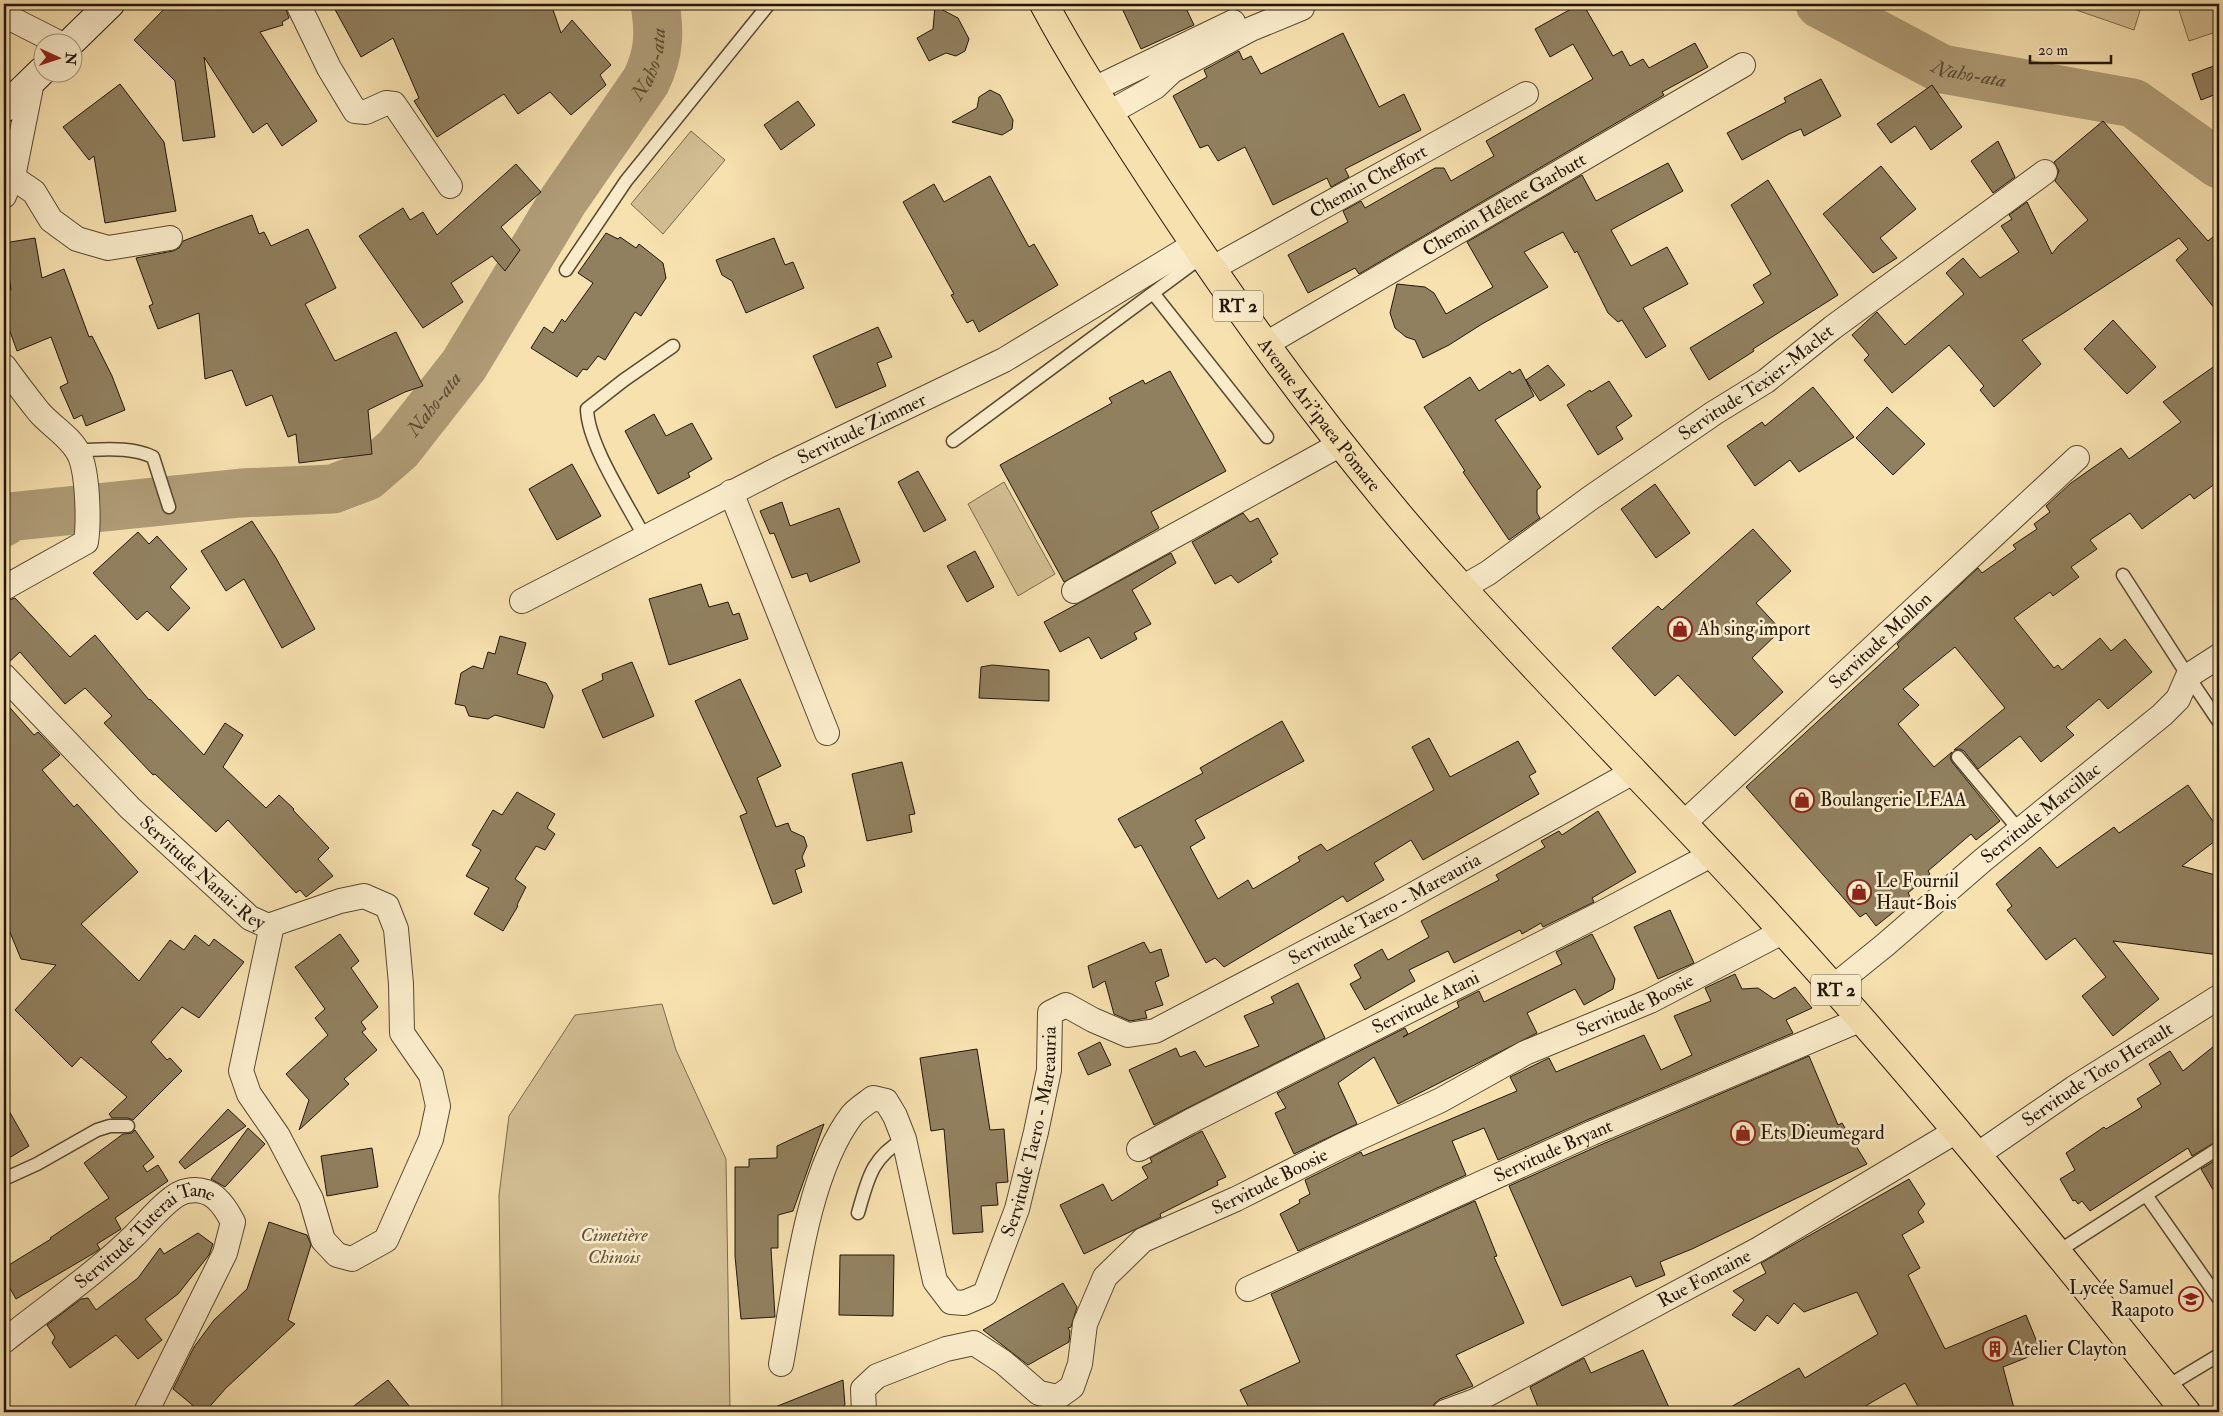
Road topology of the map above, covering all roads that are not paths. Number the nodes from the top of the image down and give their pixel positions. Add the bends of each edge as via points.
1 (110, 4) edge
2 (298, 4) edge
3 (769, 4) edge
4 (1044, 4) edge
5 (1271, 4) edge
6 (1302, 8) dead end
7 (4, 15) edge
8 (37, 32) edge
9 (81, 32) edge
10 (1743, 65) dead end
11 (32, 82) edge
12 (36, 82) edge
13 (1094, 90) junction
14 (1526, 94) dead end
15 (4, 108) edge
16 (1109, 113) junction
17 (2045, 172) dead end
18 (8, 186) edge
19 (450, 186) dead end
20 (170, 238) dead end
21 (1203, 257) junction
22 (566, 270) dead end
23 (1153, 293) junction
24 (1266, 344) junction
25 (673, 346) dead end
26 (4, 366) edge
27 (1267, 437) dead end
28 (953, 441) dead end
29 (1341, 444) junction
30 (2077, 458) dead end
31 (79, 460) junction
32 (731, 492) junction
33 (170, 507) dead end
34 (644, 536) junction
35 (2123, 575) dead end
36 (4, 588) edge
37 (1462, 588) junction
38 (1074, 591) dead end
39 (522, 601) dead end
40 (2219, 656) edge
41 (4, 676) edge
42 (2188, 676) junction
43 (2219, 722) edge
44 (827, 733) dead end
45 (1958, 757) dead end
46 (1635, 771) junction
47 (1684, 824) junction
48 (2020, 831) junction
49 (1713, 854) junction
50 (272, 925) junction
51 (1784, 931) junction
52 (1833, 987) junction
53 (2219, 996) edge
54 (1862, 1019) junction
55 (128, 1126) dead end
56 (1958, 1130) junction
57 (904, 1139) junction
58 (2219, 1148) edge
59 (1139, 1150) dead end
60 (1978, 1155) junction
61 (4, 1179) edge
62 (2146, 1195) junction
63 (858, 1213) dead end
64 (2057, 1252) junction
65 (1248, 1289) dead end
66 (2219, 1299) edge
67 (4, 1341) edge
68 (2219, 1355) edge
69 (781, 1364) dead end
70 (2166, 1387) junction
71 (146, 1412) edge
72 (864, 1412) edge
73 (1446, 1412) edge
74 (2186, 1412) edge

1 - 9 main road
2 - 19 street via 329,68 355,111 366,112 386,103 394,104
3 - 22 lane via 626,181
4 - 13 main road, Avenue Ari'ipaea Pōmare / RT 2
5 - 13 street
6 - 16 street via 1251,29 1172,71 1155,87
7 - 8 street
10 - 24 street, Chemin Hélène Garbutt
11 - 15 main road
12 - 18 street
13 - 16 main road, Avenue Ari'ipaea Pōmare / RT 2
14 - 21 street, Chemin Cheffort
16 - 21 main road, Avenue Ari'ipaea Pōmare / RT 2
17 - 37 street, Servitude Texier-Maclet via 1832,328 1766,381 1714,412 1488,573
18 - 20 street via 34,192 51,220 77,239 108,248
21 - 23 lane
21 - 24 main road, Avenue Ari'ipaea Pōmare / RT 2
21 - 32 street, Servitude Zimmer via 1004,360
23 - 27 lane
23 - 28 lane
24 - 29 main road, Avenue Ari'ipaea Pōmare / RT 2
25 - 34 lane via 587,409 587,422 610,475
26 - 31 street
29 - 37 main road, Avenue Ari'ipaea Pōmare / RT 2
29 - 38 street
30 - 47 street, Servitude Mollon
31 - 33 lane via 141,451 155,459
31 - 36 street via 86,490 86,542
32 - 34 street, Servitude Zimmer
32 - 44 street
34 - 39 street, Servitude Zimmer
35 - 42 lane
37 - 46 main road, RT 2
40 - 42 street
41 - 50 street, Servitude Nanai-Rey via 130,808 187,862 250,918 267,927
42 - 43 lane
42 - 48 street, Servitude Marcillac via 2178,699 2162,715
45 - 48 lane
46 - 47 main road, RT 2
46 - 57 street, Servitude Taero - Mareauria via 1155,1031 1128,1035 1066,1005 1050,1013 1049,1070 1036,1132 1017,1209 985,1294 964,1303 951,1302 935,1281
47 - 49 main road, RT 2
48 - 52 street, Servitude Marcillac
49 - 51 main road, RT 2
49 - 59 street, Servitude Atani
50 - 50 street, Servitude Nanai-Rey via 364,896 387,906 396,929 402,1033 431,1074 438,1106 431,1139 386,1240 352,1259 337,1255 323,1240 311,1199 278,1136 249,1094 241,1071
51 - 52 main road, RT 2
51 - 72 street, Servitude Boosie via 1650,1001 1526,1053 1441,1100 1143,1240 1105,1277 1085,1324 1080,1364 1072,1387 1058,1397 1039,1393 1003,1362 974,1343 946,1349 877,1376 863,1389
52 - 54 main road, RT 2
53 - 60 street, Servitude Toto Herault via 2074,1088
54 - 56 main road, RT 2
54 - 65 street, Servitude Bryant via 1592,1133
55 - 61 lane via 97,1130
56 - 60 main road, RT 2
56 - 73 street, Rue Fontaine via 1759,1249 1475,1401
57 - 63 lane via 891,1146 871,1169
57 - 69 street, Servitude Taero - Mareauria via 896,1116 886,1101 873,1098 853,1114 827,1160 800,1259
58 - 62 lane
60 - 64 main road, RT 2
62 - 64 lane
62 - 66 lane
64 - 70 main road, RT 2
67 - 71 street, Servitude Tuterai Tane via 109,1259 168,1202 184,1191 200,1189 215,1196 233,1222 225,1253
68 - 70 lane
70 - 74 main road, RT 2

